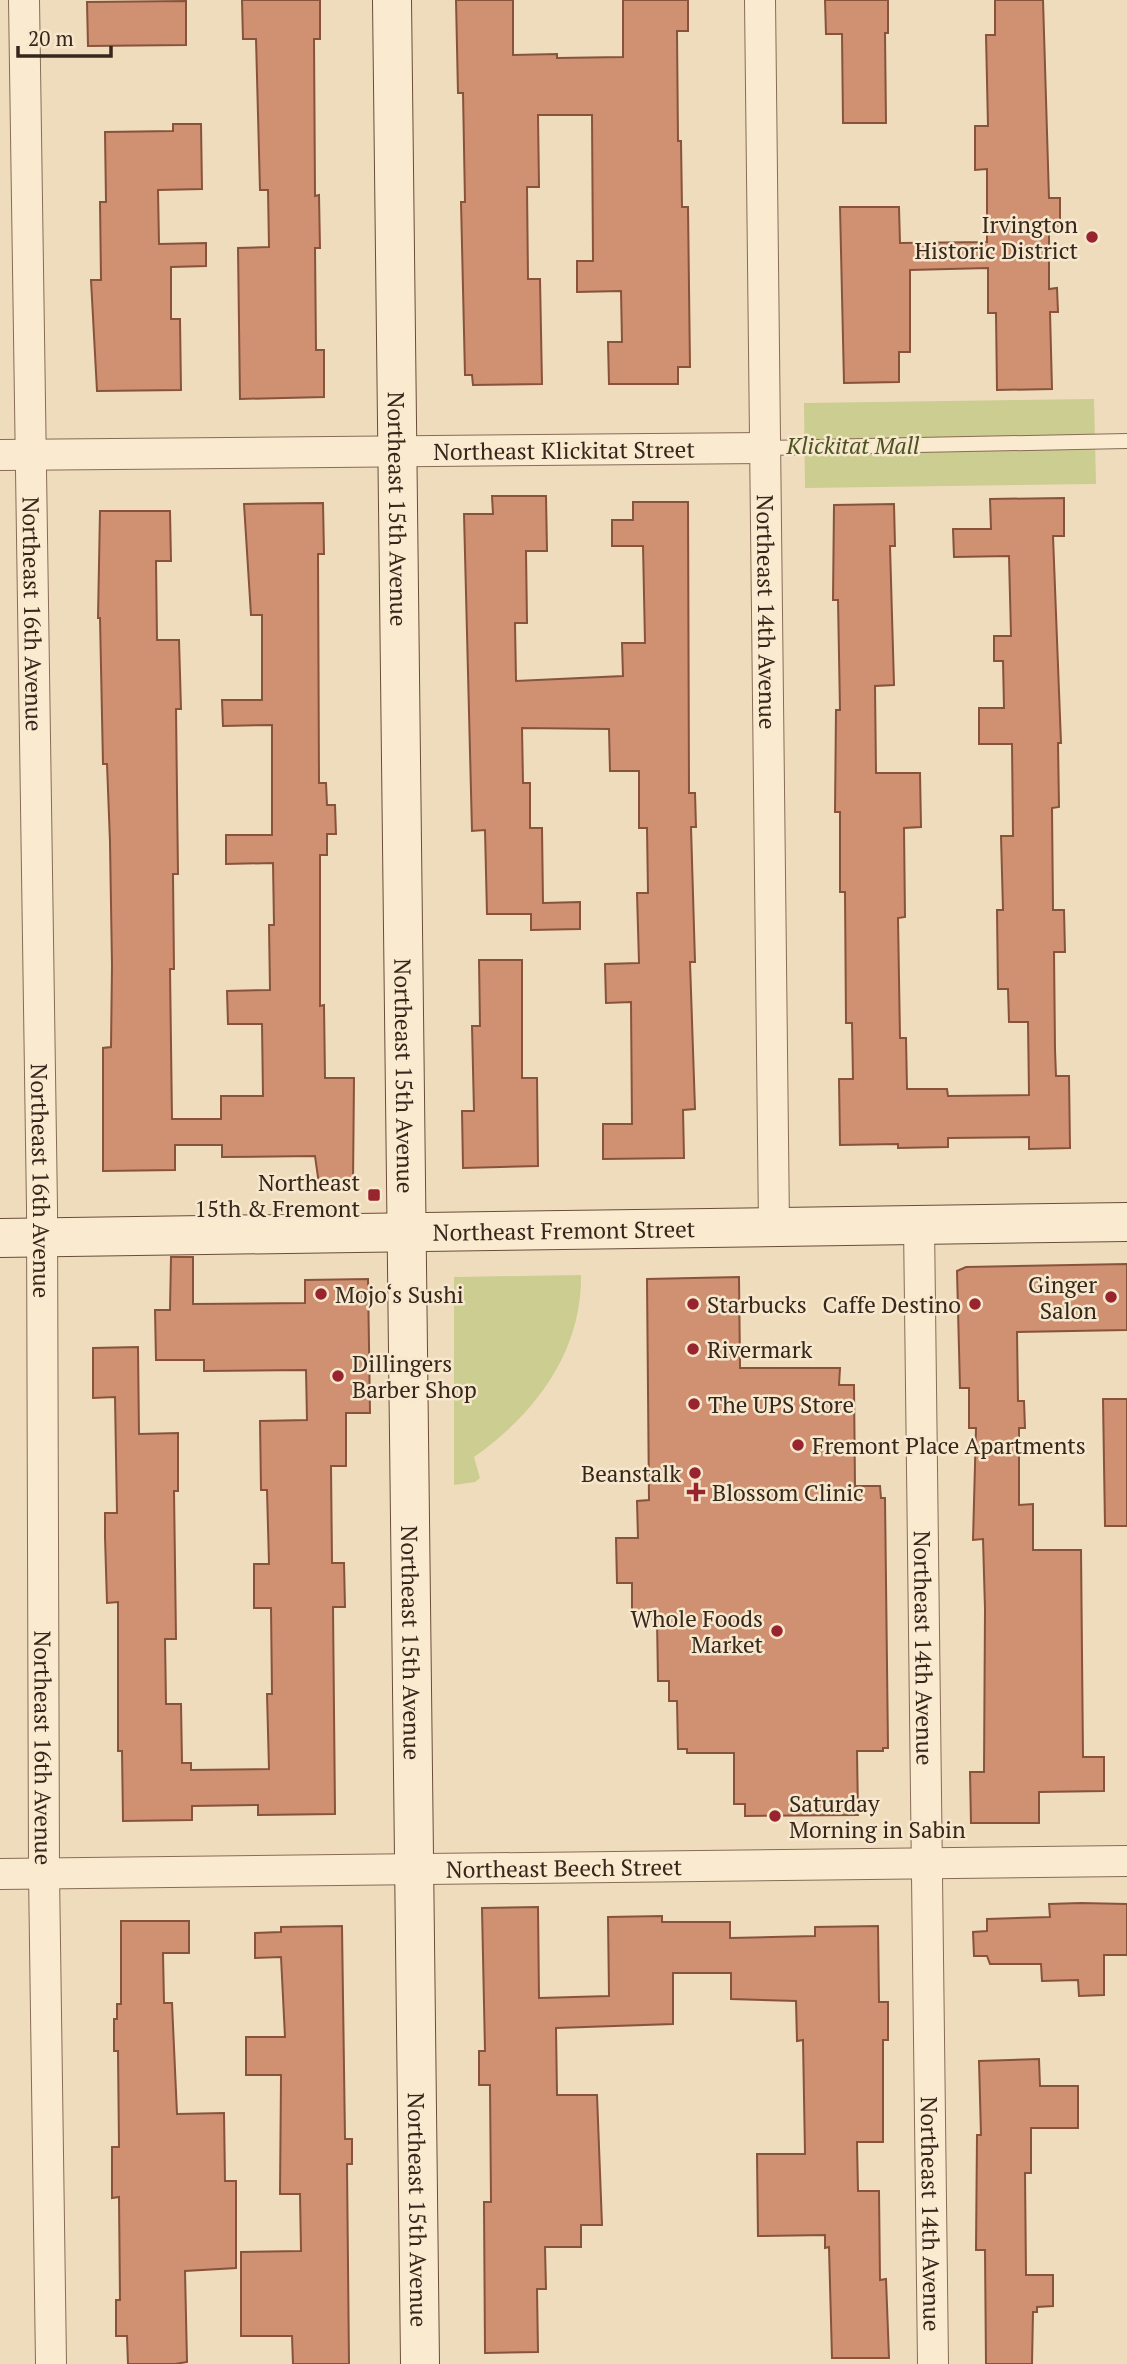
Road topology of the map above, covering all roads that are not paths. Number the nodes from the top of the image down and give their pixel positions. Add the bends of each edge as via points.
1 (24, 0) edge
2 (392, 0) edge
3 (760, 0) edge
4 (1127, 442) edge
5 (765, 448) junction
6 (398, 452) junction
7 (0, 455) edge
8 (30, 455) junction
9 (1127, 1222) edge
10 (919, 1224) junction
11 (774, 1226) junction
12 (408, 1231) junction
13 (42, 1237) junction
14 (0, 1238) edge
15 (1127, 1861) edge
16 (926, 1863) junction
17 (415, 1867) junction
18 (44, 1873) junction
19 (0, 1874) edge
20 (51, 2364) edge
21 (420, 2364) edge
22 (933, 2364) edge

1 - 8 street, Northeast 16th Avenue
2 - 6 street, Northeast 15th Avenue
3 - 5 street, Northeast 14th Avenue
4 - 5 lane, Northeast Klickitat Street
5 - 6 street, Northeast Klickitat Street
5 - 11 street, Northeast 14th Avenue
6 - 8 street, Northeast Klickitat Street
6 - 12 street, Northeast 15th Avenue
7 - 8 street, Northeast Klickitat Street
8 - 13 street, Northeast 16th Avenue
9 - 10 street, Northeast Fremont Street
10 - 11 street, Northeast Fremont Street
10 - 16 street, Northeast 14th Avenue
11 - 12 street, Northeast Fremont Street
12 - 13 street, Northeast Fremont Street
12 - 17 street, Northeast 15th Avenue
13 - 14 street, Northeast Fremont Street
13 - 18 street, Northeast 16th Avenue
15 - 16 street, Northeast Beech Street
16 - 17 street, Northeast Beech Street
16 - 22 street, Northeast 14th Avenue
17 - 18 street, Northeast Beech Street
17 - 21 street, Northeast 15th Avenue
18 - 19 street, Northeast Beech Street
18 - 20 street, Northeast 16th Avenue

